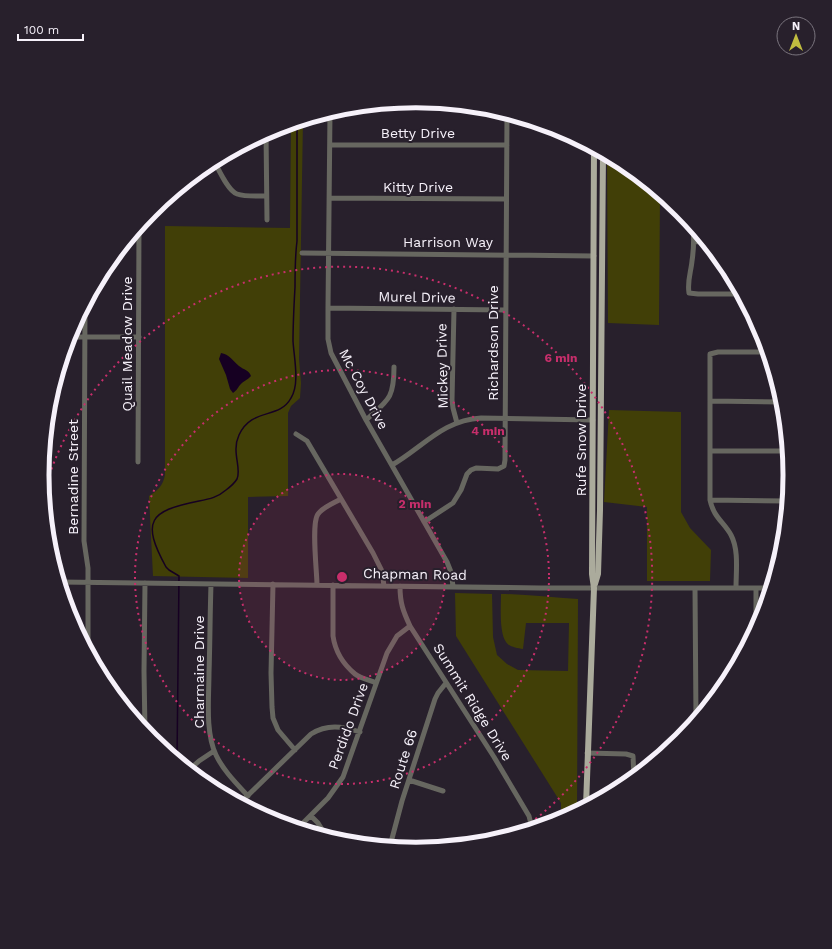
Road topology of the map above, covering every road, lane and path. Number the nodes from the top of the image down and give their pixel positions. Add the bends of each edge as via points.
1 (330, 118) edge
2 (507, 119) edge
3 (266, 140) edge
4 (330, 145) junction
5 (507, 146) junction
6 (594, 154) edge
7 (602, 158) edge
8 (217, 166) edge
9 (266, 196) junction
10 (329, 198) junction
11 (506, 199) junction
12 (267, 220) dead end
13 (139, 234) edge
14 (694, 235) edge
15 (694, 242) junction
16 (699, 242) edge
17 (302, 253) dead end
18 (328, 253) junction
19 (506, 255) junction
20 (594, 256) junction
21 (736, 294) edge
22 (328, 308) junction
23 (454, 309) junction
24 (506, 310) junction
25 (85, 316) edge
26 (76, 337) edge
27 (85, 337) junction
28 (139, 337) junction
29 (762, 352) edge
30 (394, 367) dead end
31 (710, 402) junction
32 (776, 402) edge
33 (505, 419) junction
34 (366, 420) junction
35 (593, 420) junction
36 (457, 423) junction
37 (296, 434) dead end
38 (710, 451) junction
39 (782, 451) edge
40 (138, 462) dead end
41 (392, 465) junction
42 (341, 499) junction
43 (710, 500) junction
44 (782, 501) edge
45 (424, 522) junction
46 (65, 582) edge
47 (89, 582) junction
48 (145, 583) junction
49 (211, 584) junction
50 (273, 584) junction
51 (317, 585) junction
52 (332, 585) junction
53 (384, 586) junction
54 (400, 586) junction
55 (453, 586) junction
56 (594, 588) junction
57 (694, 588) junction
58 (736, 588) junction
59 (756, 588) junction
60 (765, 588) edge
61 (756, 612) edge
62 (410, 626) junction
63 (88, 639) edge
64 (376, 683) junction
65 (446, 683) junction
66 (696, 711) edge
67 (146, 722) edge
68 (360, 732) junction
69 (295, 750) junction
70 (214, 751) junction
71 (587, 753) junction
72 (193, 766) edge
73 (634, 770) edge
74 (409, 780) junction
75 (443, 791) dead end
76 (248, 796) junction
77 (245, 799) edge
78 (586, 799) edge
79 (311, 816) junction
80 (303, 823) edge
81 (531, 823) edge
82 (322, 829) edge
83 (391, 841) edge

1 - 4 street, Mc Coy Drive
2 - 5 street, Richardson Drive
3 - 9 street
4 - 5 street, Betty Drive
4 - 10 street, Mc Coy Drive
5 - 11 street, Richardson Drive
6 - 20 main road, Rufe Snow Drive
7 - 56 main road, Rufe Snow Drive via 600,510 598,574
8 - 9 street via 235,193
9 - 12 street
10 - 11 street, Kitty Drive
10 - 18 street, Mc Coy Drive
11 - 19 street, Richardson Drive
13 - 28 street, Quail Meadow Drive
14 - 15 street
15 - 16 street
15 - 21 street via 689,293
17 - 18 street, Harrison Way
18 - 19 street, Harrison Way
18 - 22 street, Mc Coy Drive
19 - 20 street, Harrison Way
19 - 24 street, Richardson Drive
20 - 35 main road, Rufe Snow Drive
22 - 23 street, Murel Drive
22 - 34 street, Mc Coy Drive via 328,339 331,353
23 - 24 street, Murel Drive
23 - 36 street, Mickey Drive via 452,400
24 - 33 street, Richardson Drive
25 - 27 street, Bernadine Street
26 - 27 street
27 - 28 street
27 - 47 street, Bernadine Street via 84,541
28 - 40 street, Quail Meadow Drive
29 - 31 street via 710,354
30 - 34 street via 390,397
31 - 32 street
31 - 38 street
33 - 35 street
33 - 36 street via 472,418
33 - 45 street, Richardson Drive via 504,466 498,469 470,470 453,502
34 - 41 street, Mc Coy Drive
35 - 56 main road, Rufe Snow Drive
36 - 41 street via 441,430
37 - 42 street via 307,441
38 - 39 street
38 - 43 street
41 - 45 street, Mc Coy Drive
42 - 51 street via 324,509 316,518
42 - 53 street via 379,565
43 - 44 street
43 - 58 street via 712,510 734,544
45 - 55 street, Mc Coy Drive via 447,562
46 - 47 street, Chapman Road
47 - 48 street, Chapman Road
47 - 63 street, Bernadine Street
48 - 49 street, Chapman Road
48 - 67 street
49 - 50 street, Chapman Road
49 - 70 street, Charmaine Drive via 209,718
50 - 51 street, Chapman Road
50 - 69 street via 272,707 278,730
51 - 52 street, Chapman Road
52 - 53 street, Chapman Road
52 - 64 street via 332,636 336,648 345,663 356,674
53 - 54 street, Chapman Road
54 - 55 street, Chapman Road
54 - 62 street, Summit Ridge Drive via 402,610
55 - 56 street, Chapman Road
56 - 57 street, Chapman Road
56 - 71 main road, Rufe Snow Drive
57 - 58 street, Chapman Road
57 - 66 street
58 - 59 street, Chapman Road
59 - 60 street, Chapman Road
59 - 61 street
62 - 64 street, Perdido Drive via 397,636 390,646
62 - 65 street, Summit Ridge Drive
64 - 68 street, Perdido Drive
65 - 74 street, Route 66 via 435,699
65 - 81 street, Summit Ridge Drive via 494,757
68 - 69 street via 345,727 323,728 311,734
68 - 79 street, Perdido Drive via 343,776
69 - 76 street
70 - 72 street
70 - 76 street, Charmaine Drive via 222,767
71 - 73 street via 633,756
71 - 78 main road, Rufe Snow Drive
74 - 75 street
74 - 83 street, Route 66
76 - 77 street
79 - 80 street, Perdido Drive
79 - 82 street

